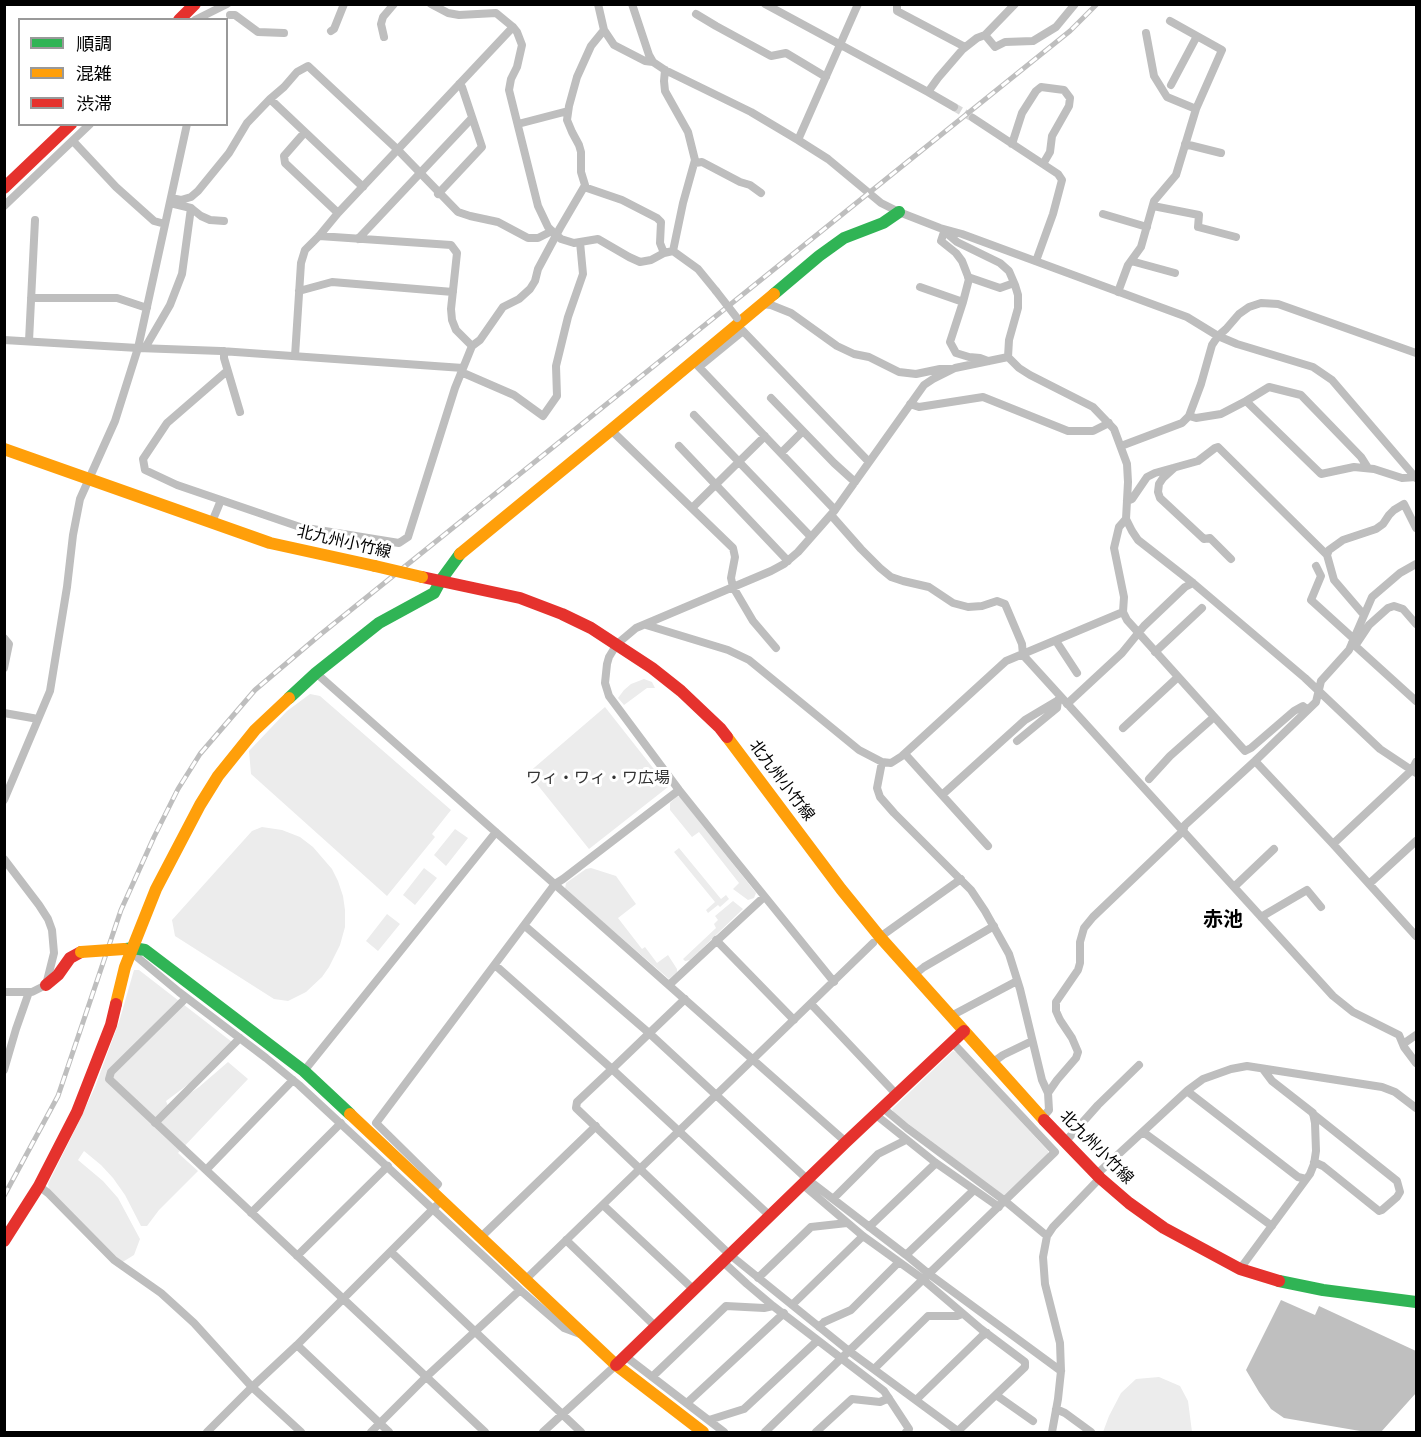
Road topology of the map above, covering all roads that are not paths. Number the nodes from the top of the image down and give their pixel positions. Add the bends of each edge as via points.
1 (195, 4) edge
2 (228, 4) edge
3 (344, 4) edge
4 (394, 4) edge
5 (598, 4) edge
6 (632, 4) edge
7 (765, 4) edge
8 (858, 4) edge
9 (897, 4) edge
10 (1016, 4) edge
11 (1075, 4) edge
12 (436, 6) edge
13 (696, 14) dead end
14 (181, 18) edge
15 (198, 18) edge
16 (228, 18) edge
17 (1170, 21) dead end
18 (513, 27) junction
19 (604, 30) junction
20 (331, 31) dead end
21 (284, 33) dead end
22 (1146, 33) dead end
23 (985, 35) junction
24 (1197, 36) junction
25 (384, 37) dead end
26 (840, 45) junction
27 (965, 47) junction
28 (653, 62) junction
29 (665, 70) junction
30 (826, 77) junction
31 (459, 84) junction
32 (1171, 84) dead end
33 (928, 92) junction
34 (270, 99) junction
35 (954, 107) tunnel mouth
36 (1196, 109) junction
37 (568, 111) junction
38 (472, 118) junction
39 (973, 118) tunnel mouth
40 (518, 124) junction
41 (69, 126) edge
42 (88, 126) edge
43 (188, 126) edge
44 (305, 132) junction
45 (798, 140) junction
46 (73, 141) junction
47 (1012, 144) junction
48 (1185, 144) junction
49 (398, 150) junction
50 (1221, 153) dead end
51 (695, 163) junction
52 (1043, 164) junction
53 (419, 173) junction
54 (363, 186) junction
55 (4, 188) edge
56 (584, 188) junction
57 (761, 193) dead end
58 (438, 194) junction
59 (171, 201) junction
60 (4, 206) edge
61 (1153, 206) junction
62 (191, 208) junction
63 (899, 212) junction
64 (338, 213) junction
65 (1103, 214) dead end
66 (35, 219) dead end
67 (224, 221) dead end
68 (165, 224) junction
69 (1147, 227) junction
70 (942, 230) junction
71 (554, 233) junction
72 (319, 236) junction
73 (1236, 237) dead end
74 (358, 239) junction
75 (579, 242) junction
76 (668, 252) junction
77 (1036, 261) junction
78 (1131, 261) junction
79 (1175, 273) dead end
80 (968, 277) junction
81 (1014, 283) junction
82 (920, 287) dead end
83 (299, 291) junction
84 (1118, 291) junction
85 (453, 292) junction
86 (31, 298) junction
87 (963, 302) junction
88 (761, 304) junction
89 (147, 308) junction
90 (739, 320) junction
91 (1218, 336) junction
92 (4, 340) edge
93 (29, 341) junction
94 (472, 346) junction
95 (141, 348) junction
96 (224, 351) junction
97 (1416, 353) edge
98 (295, 356) junction
99 (1008, 357) junction
100 (988, 362) junction
101 (696, 364) junction
102 (955, 368) junction
103 (462, 370) junction
104 (227, 371) junction
105 (771, 398) dead end
106 (1246, 401) junction
107 (910, 404) junction
108 (240, 412) dead end
109 (694, 415) dead end
110 (1189, 416) junction
111 (1109, 423) junction
112 (611, 430) junction
113 (803, 431) junction
114 (765, 436) junction
115 (1121, 446) junction
116 (679, 447) dead end
117 (4, 449) edge
118 (781, 453) junction
119 (739, 462) junction
120 (869, 462) junction
121 (1174, 468) junction
122 (1368, 468) junction
123 (1416, 477) edge
124 (89, 478) junction
125 (855, 482) junction
126 (716, 485) junction
127 (221, 500) junction
128 (1127, 501) junction
129 (692, 508) junction
130 (833, 512) junction
131 (1126, 519) junction
132 (212, 522) junction
133 (1416, 528) edge
134 (811, 537) junction
135 (1327, 555) junction
136 (1231, 559) dead end
137 (788, 561) junction
138 (1416, 564) edge
139 (1316, 566) dead end
140 (441, 580) junction
141 (1193, 583) junction
142 (733, 587) junction
143 (1202, 608) dead end
144 (1123, 612) junction
145 (1364, 615) junction
146 (1416, 624) edge
147 (645, 625) junction
148 (1138, 633) junction
149 (4, 638) edge
150 (1056, 641) junction
151 (1354, 643) junction
152 (617, 644) junction
153 (776, 648) dead end
154 (1155, 652) junction
155 (1023, 655) junction
156 (4, 668) edge
157 (316, 673) junction
158 (1077, 673) dead end
159 (1178, 677) junction
160 (1319, 691) junction
161 (1062, 701) junction
162 (1416, 701) edge
163 (1308, 710) junction
164 (4, 713) edge
165 (1214, 717) junction
166 (38, 719) junction
167 (1123, 728) dead end
168 (1017, 741) dead end
169 (905, 754) junction
170 (1255, 761) junction
171 (882, 762) junction
172 (1415, 768) edge
173 (1149, 779) dead end
174 (680, 790) junction
175 (942, 795) junction
176 (4, 800) edge
177 (1183, 831) junction
178 (496, 832) junction
179 (1416, 841) edge
180 (1333, 844) junction
181 (988, 846) dead end
182 (1274, 849) dead end
183 (4, 859) edge
184 (961, 879) junction
185 (555, 884) junction
186 (1369, 884) junction
187 (1234, 887) junction
188 (764, 897) junction
189 (1321, 907) dead end
190 (1261, 917) junction
191 (525, 926) junction
192 (994, 926) junction
193 (1416, 936) edge
194 (716, 940) junction
195 (877, 940) junction
196 (129, 950) junction
197 (495, 965) junction
198 (914, 975) junction
199 (834, 981) junction
200 (1017, 981) junction
201 (46, 985) junction
202 (669, 985) junction
203 (4, 992) edge
204 (28, 992) junction
205 (186, 998) junction
206 (685, 999) junction
207 (811, 1004) junction
208 (951, 1016) junction
209 (794, 1020) junction
210 (964, 1031) junction
211 (649, 1033) junction
212 (1416, 1035) edge
213 (240, 1038) junction
214 (1032, 1041) junction
215 (952, 1042) junction
216 (1403, 1044) junction
217 (753, 1059) junction
218 (992, 1063) junction
219 (1416, 1063) edge
220 (1140, 1065) dead end
221 (612, 1069) junction
222 (1263, 1069) junction
223 (4, 1070) edge
224 (304, 1071) junction
225 (293, 1080) junction
226 (1187, 1091) junction
227 (1048, 1093) junction
228 (716, 1095) junction
229 (897, 1095) junction
230 (1416, 1108) edge
231 (879, 1111) junction
232 (1313, 1113) junction
233 (1042, 1118) junction
234 (155, 1123) junction
235 (341, 1123) junction
236 (596, 1126) junction
237 (679, 1131) junction
238 (1143, 1132) junction
239 (906, 1140) junction
240 (846, 1142) junction
241 (1065, 1142) junction
242 (1314, 1162) junction
243 (936, 1163) junction
244 (388, 1166) junction
245 (641, 1168) junction
246 (206, 1170) junction
247 (1098, 1176) junction
248 (1306, 1179) junction
249 (805, 1182) junction
250 (39, 1186) junction
251 (974, 1190) junction
252 (431, 1192) junction
253 (833, 1199) junction
254 (603, 1204) junction
255 (1002, 1204) junction
256 (437, 1205) junction
257 (251, 1213) junction
258 (770, 1216) junction
259 (847, 1223) junction
260 (1272, 1226) junction
261 (869, 1227) junction
262 (863, 1236) junction
263 (1047, 1236) junction
264 (480, 1238) junction
265 (566, 1240) junction
266 (4, 1241) edge
267 (391, 1252) junction
268 (906, 1255) junction
269 (297, 1256) junction
270 (726, 1257) junction
271 (899, 1262) junction
272 (1240, 1269) junction
273 (926, 1277) junction
274 (758, 1278) junction
275 (523, 1285) junction
276 (693, 1289) junction
277 (343, 1299) junction
278 (1416, 1302) edge
279 (792, 1305) junction
280 (773, 1306) junction
281 (783, 1313) junction
282 (962, 1314) junction
283 (655, 1326) junction
284 (819, 1327) junction
285 (476, 1332) junction
286 (987, 1334) junction
287 (817, 1341) junction
288 (297, 1345) junction
289 (846, 1354) junction
290 (620, 1360) junction
291 (874, 1369) junction
292 (1061, 1371) junction
293 (426, 1377) junction
294 (652, 1377) junction
295 (252, 1387) junction
296 (996, 1395) junction
297 (888, 1398) junction
298 (916, 1401) junction
299 (687, 1403) junction
300 (1056, 1409) junction
301 (562, 1414) junction
302 (709, 1420) junction
303 (1033, 1421) dead end
304 (380, 1424) junction
305 (295, 1431) edge
306 (207, 1432) edge
307 (371, 1432) edge
308 (389, 1432) edge
309 (485, 1432) edge
310 (543, 1432) edge
311 (581, 1432) edge
312 (703, 1432) edge
313 (724, 1432) edge
314 (765, 1432) edge
315 (816, 1432) edge
316 (906, 1432) edge
317 (959, 1432) edge
318 (1052, 1432) edge
319 (1091, 1432) edge

1 - 14 street
2 - 15 street
2 - 16 street
3 - 20 street
4 - 25 street via 383,17
5 - 19 street
6 - 28 street
7 - 26 street
8 - 26 street
9 - 27 street via 897,11
10 - 23 street
11 - 23 street via 1056,27 1034,41 1005,42 995,47
12 - 18 street via 459,15 496,13
13 - 30 street via 771,56 786,53
16 - 21 street via 235,15 258,32
17 - 24 street
18 - 31 street
18 - 40 street via 522,45 509,90
19 - 28 street via 614,45
19 - 37 street via 591,46 577,77
22 - 36 street via 1154,76 1167,97
23 - 27 street
24 - 32 street
24 - 36 street via 1222,50
26 - 30 street
26 - 33 street
27 - 33 street
28 - 29 street
29 - 45 street
29 - 51 street via 665,91 688,132
30 - 45 street
31 - 38 street
31 - 49 street
33 - 35 street
34 - 44 street
34 - 49 street via 308,66
34 - 59 street via 247,123 198,191 191,197
36 - 48 street
37 - 40 street
37 - 56 street via 567,120 581,152
38 - 53 street
38 - 58 street via 482,147
39 - 47 street
40 - 71 street via 538,206
41 - 55 street
42 - 46 street
43 - 59 street
44 - 54 street
44 - 64 street via 284,156 285,163
45 - 63 street via 828,159 881,203
46 - 60 street
46 - 68 street via 116,187 154,221
47 - 52 street
47 - 52 street via 1022,113 1036,91 1041,87 1064,90 1070,98 1069,106 1052,136
48 - 50 street
48 - 61 street via 1176,175
49 - 53 street
49 - 54 street
51 - 57 street via 702,162
51 - 76 street
52 - 77 street via 1062,180
53 - 58 street
53 - 74 street
54 - 64 street
56 - 71 street
56 - 76 street via 622,200 657,218 661,222 660,243
58 - 71 street via 458,212 498,222 528,238
59 - 62 street
59 - 68 street
61 - 69 street
61 - 73 street via 1199,215 1198,228
62 - 67 street via 210,220
62 - 95 street via 182,273 170,305
63 - 70 street
63 - 88 street via 883,223 844,238
64 - 72 street
65 - 69 street
66 - 86 street
68 - 89 street
69 - 78 street via 1141,247
70 - 77 street
70 - 80 street via 941,241 962,261
70 - 81 street via 957,242 1000,263
71 - 75 street via 561,239
71 - 94 street via 530,289 503,307
72 - 74 street
72 - 83 street via 305,250
74 - 85 street via 451,245 458,253
75 - 76 street via 597,239 640,262
75 - 103 street via 583,274 556,366 557,396 543,416 514,395
76 - 90 street, bridge via 698,269
77 - 84 street
78 - 79 street
78 - 84 street
80 - 81 street via 1000,288
80 - 87 street
81 - 99 street via 1018,308
82 - 87 street
83 - 85 street via 332,282
83 - 98 street
84 - 91 street via 1187,317
85 - 94 street via 452,320
86 - 89 street via 117,298
86 - 93 street
87 - 100 street via 950,342 956,353
88 - 90 street
88 - 102 street via 791,313 837,345 899,372 916,374
89 - 95 street
90 - 101 street
91 - 97 street via 1249,307 1278,304
91 - 110 street
91 - 123 street via 1313,367 1332,380
92 - 93 street
93 - 95 street
94 - 103 street
95 - 96 street
95 - 124 street via 115,422
96 - 98 street
96 - 104 street
98 - 103 street
99 - 100 street
99 - 111 street via 1030,375 1093,406
100 - 102 street
101 - 112 street
101 - 114 street
101 - 120 street via 743,331
102 - 107 street via 924,386
103 - 127 street via 408,537 399,543 300,527
104 - 108 street
104 - 127 street via 167,423 143,459 145,470
105 - 113 street
106 - 110 street via 1221,414
106 - 122 street via 1321,474
106 - 122 street via 1269,387 1301,395
107 - 111 street via 919,407 983,397 1068,431 1093,430
107 - 120 street
109 - 119 street
110 - 115 street via 1182,423
111 - 115 street
112 - 129 street
112 - 140 street via 457,556
113 - 118 street
113 - 125 street
114 - 118 street
114 - 119 street
115 - 128 street via 1127,464
116 - 126 street
117 - 124 street, 北九州小竹線
118 - 130 street
119 - 126 street
119 - 134 street
120 - 125 street
121 - 128 street via 1147,477
121 - 135 street via 1198,461 1218,447
121 - 136 street via 1159,484 1160,498
122 - 123 street via 1402,478
124 - 132 street, 北九州小竹線
124 - 166 street via 73,535 50,691
125 - 130 street
126 - 129 street
126 - 137 street
127 - 132 street
128 - 131 street
129 - 142 street via 733,548
130 - 134 street
130 - 155 street via 861,549 891,576 929,587 953,603 968,607 997,601 1005,604
131 - 141 street via 1138,540
131 - 144 street via 1119,527 1114,548 1124,597
132 - 140 street, 北九州小竹線, bridge via 270,543
133 - 135 street via 1404,504 1376,529 1343,540
134 - 137 street
135 - 145 street via 1334,580
137 - 142 street
138 - 145 street via 1372,597
139 - 151 street via 1321,576 1311,600
140 - 152 street, 北九州小竹線 via 537,604
140 - 157 street via 432,595 379,623
141 - 148 street
141 - 160 street
142 - 147 street
142 - 153 street via 753,621
143 - 154 street
144 - 148 street
144 - 150 street
145 - 151 street
146 - 151 street via 1403,609 1394,606 1369,625
147 - 152 street
147 - 171 street via 749,660 859,750
148 - 154 street
148 - 161 street via 1122,653
149 - 156 street via 9,644
150 - 155 street
150 - 158 street
151 - 160 street via 1321,681
151 - 162 street
152 - 174 street via 605,673 609,696
152 - 195 street, 北九州小竹線 via 667,680 720,728
154 - 159 street
155 - 161 street
155 - 169 street via 1006,661
157 - 178 street
157 - 196 street via 255,730 218,776 183,836
159 - 165 street
159 - 167 street
160 - 163 street
160 - 172 street via 1380,749
161 - 168 street
161 - 175 street via 1025,720
161 - 177 street
163 - 165 street via 1303,706 1294,711 1245,751
163 - 170 street
164 - 166 street
165 - 173 street
166 - 176 street
169 - 171 street via 891,763
169 - 175 street
170 - 177 street
170 - 180 street
171 - 184 street via 877,788 880,796
172 - 180 street
174 - 185 street
174 - 188 street
175 - 181 street
177 - 187 street
177 - 227 street via 1084,928 1078,970 1056,1002 1056,1011 1078,1052
178 - 185 street
178 - 224 street
179 - 186 street
180 - 186 street
182 - 187 street
183 - 201 street via 39,905 52,930 54,953
184 - 192 street
184 - 195 street
185 - 191 street
185 - 202 street
186 - 193 street
187 - 190 street
188 - 194 street
188 - 199 street
189 - 190 street via 1306,890
190 - 216 street via 1333,996 1353,1012 1399,1035
191 - 197 street
191 - 211 street
192 - 198 street
192 - 200 street via 1009,954
194 - 202 street
194 - 209 street
195 - 198 street, 北九州小竹線
195 - 199 street
196 - 201 street, bridge via 81,952 70,958
196 - 205 street
196 - 224 street via 145,950
196 - 250 street via 111,1025 96,1066
197 - 221 street
197 - 252 street via 376,1123 438,1184
198 - 208 street, 北九州小竹線
199 - 207 street
200 - 208 street
200 - 214 street
201 - 204 street
202 - 206 street
203 - 204 street
204 - 223 street
205 - 213 street
205 - 234 street via 111,1072 109,1079
206 - 211 street
206 - 217 street
207 - 209 street
207 - 229 street
208 - 210 street, 北九州小竹線
209 - 217 street
210 - 215 street
210 - 218 street, 北九州小竹線
211 - 221 street
211 - 228 street
212 - 216 street
213 - 225 street
213 - 234 street
214 - 218 street
214 - 227 street
215 - 229 street
215 - 255 street via 1055,1152
216 - 219 street
217 - 228 street
217 - 240 street
218 - 233 street, 北九州小竹線
220 - 241 street
221 - 236 street via 577,1102 576,1108
221 - 237 street
222 - 226 street via 1247,1066 1231,1070 1203,1079
222 - 230 street via 1382,1087
222 - 232 street via 1272,1081
224 - 252 street
225 - 235 street
225 - 246 street
226 - 238 street
226 - 248 street via 1298,1177
227 - 233 street via 1049,1110
228 - 237 street
228 - 249 street
229 - 231 street
231 - 239 street
231 - 240 street
231 - 255 street via 907,1128
232 - 242 street
232 - 242 street via 1397,1181 1400,1192 1379,1211
233 - 241 street, 北九州小竹線
234 - 246 street
235 - 244 street
235 - 257 street
236 - 245 street
236 - 264 street
237 - 245 street
237 - 258 street
238 - 247 street
238 - 260 street
239 - 243 street
239 - 253 street via 878,1154
240 - 249 street
241 - 247 street, 北九州小竹線
242 - 248 street
243 - 251 street
243 - 261 street
244 - 256 street
244 - 269 street
245 - 254 street
245 - 270 street
246 - 257 street
247 - 263 street
247 - 272 street, 北九州小竹線 via 1164,1228
248 - 260 street
249 - 253 street
249 - 258 street
249 - 259 street
250 - 266 street
250 - 295 street via 114,1260 161,1293 194,1323
251 - 255 street
251 - 268 street
252 - 256 street
253 - 261 street
254 - 265 street
254 - 276 street
255 - 263 street
255 - 273 street
256 - 264 street
256 - 267 street
256 - 275 street
257 - 269 street
258 - 270 street
259 - 262 street
259 - 274 street via 812,1227
260 - 272 street
261 - 268 street
262 - 271 street
262 - 279 street
263 - 292 street via 1043,1257 1045,1284 1060,1342
264 - 275 street
265 - 275 street
265 - 283 street
267 - 277 street
267 - 285 street
268 - 273 street
269 - 277 street
270 - 274 street
270 - 276 street
270 - 280 street
271 - 273 street
271 - 284 street via 850,1310
272 - 278 street, 北九州小竹線 via 1323,1290
273 - 282 street
273 - 289 street
273 - 292 street
274 - 279 street
275 - 285 street
275 - 290 street
276 - 283 street
277 - 288 street
277 - 293 street
279 - 284 street
280 - 281 street
280 - 294 street via 726,1306
281 - 287 street
281 - 299 street
282 - 286 street
282 - 291 street via 928,1316
283 - 290 street
284 - 289 street
285 - 293 street
285 - 301 street
286 - 296 street via 1025,1362 1025,1367
286 - 298 street
287 - 289 street
287 - 302 street via 744,1409
288 - 295 street
288 - 304 street
289 - 291 street
289 - 297 street
289 - 314 street
290 - 294 street
290 - 301 street
290 - 312 street
291 - 298 street
292 - 300 street
293 - 304 street
293 - 309 street
294 - 299 street
295 - 305 street
295 - 306 street
296 - 303 street
296 - 317 street
297 - 315 street via 880,1402 852,1399
297 - 316 street via 909,1429
298 - 317 street
299 - 302 street
300 - 318 street
300 - 319 street
301 - 310 street
301 - 311 street
302 - 313 street
304 - 307 street
304 - 308 street

